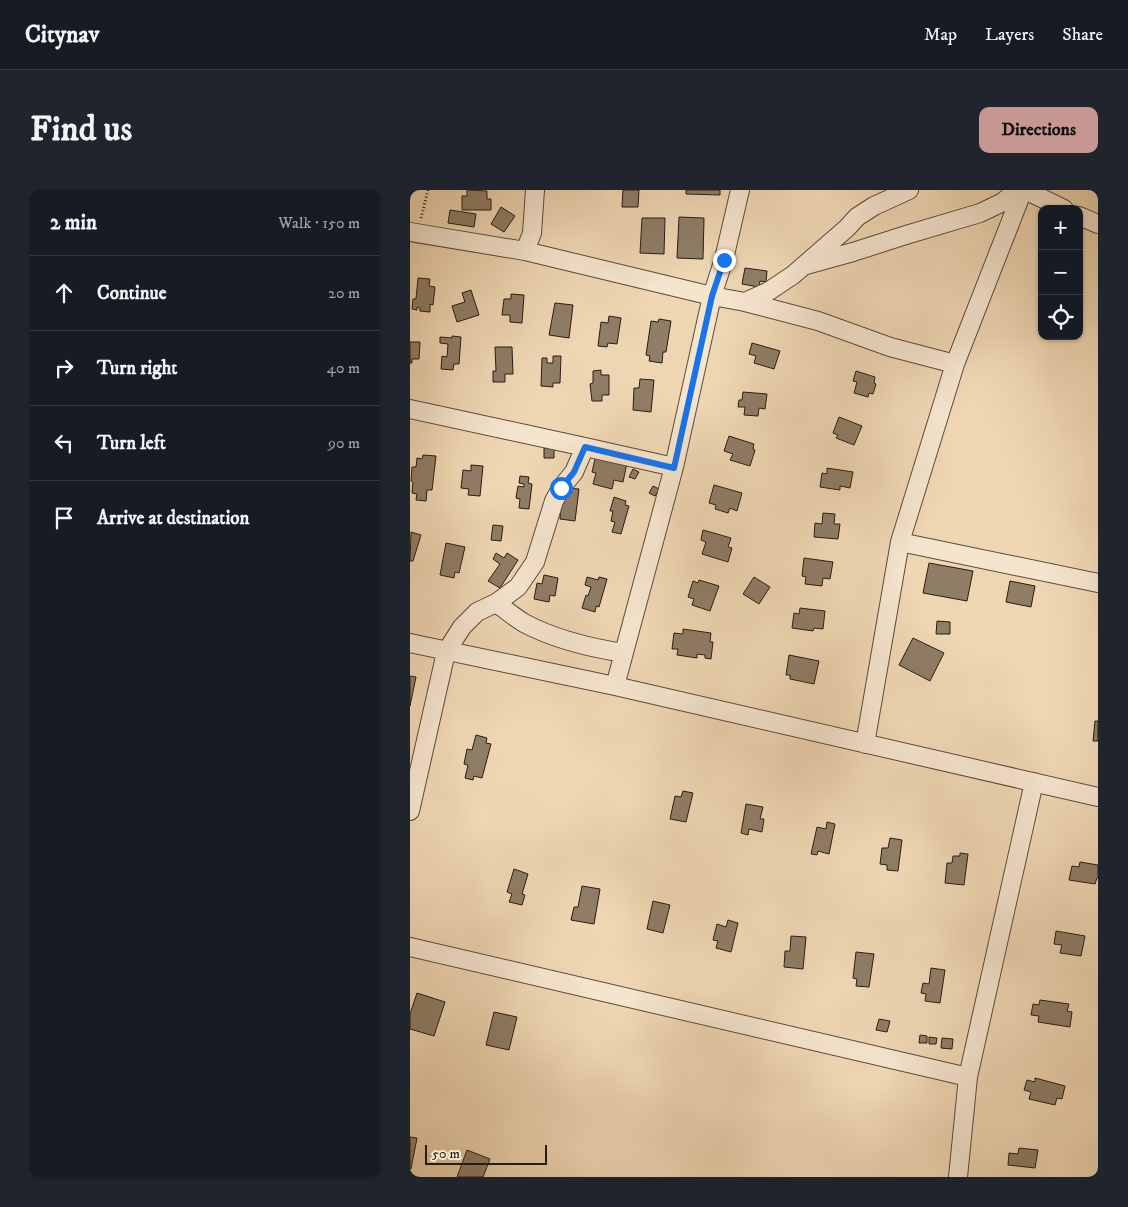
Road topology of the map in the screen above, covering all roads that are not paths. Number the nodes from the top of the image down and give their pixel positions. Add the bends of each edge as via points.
1 (535, 190) edge
2 (740, 190) edge
3 (909, 190) edge
4 (1014, 193) edge
5 (1052, 205) edge
6 (1083, 218) edge
7 (1098, 224) edge
8 (414, 232) edge
9 (525, 251) junction
10 (806, 265) junction
11 (712, 296) junction
12 (745, 302) junction
13 (955, 364) junction
14 (410, 409) edge
15 (585, 447) junction
16 (674, 468) junction
17 (900, 542) junction
18 (1098, 583) edge
19 (496, 603) junction
20 (410, 644) edge
21 (446, 652) junction
22 (624, 653) junction
23 (615, 686) junction
24 (865, 744) junction
25 (1034, 782) junction
26 (1098, 797) edge
27 (410, 812) edge
28 (410, 947) edge
29 (968, 1076) junction
30 (958, 1177) edge

1 - 9 street via 532,233
2 - 11 street
3 - 10 street via 858,217
4 - 5 street
4 - 10 street via 980,213
4 - 13 street
6 - 7 street
8 - 9 street
9 - 11 street
10 - 12 street via 769,291
11 - 12 street
11 - 16 street
12 - 13 street
13 - 17 street
14 - 15 street
15 - 16 street
15 - 19 street via 574,472 554,501 535,562 518,587
16 - 22 street
17 - 18 street
17 - 24 street
19 - 21 street via 477,612 462,627
19 - 22 street via 525,623 553,635 590,648
20 - 21 street
21 - 23 street
21 - 27 street
22 - 23 street
23 - 24 street
24 - 25 street
25 - 26 street
25 - 29 street
28 - 29 street
29 - 30 street

